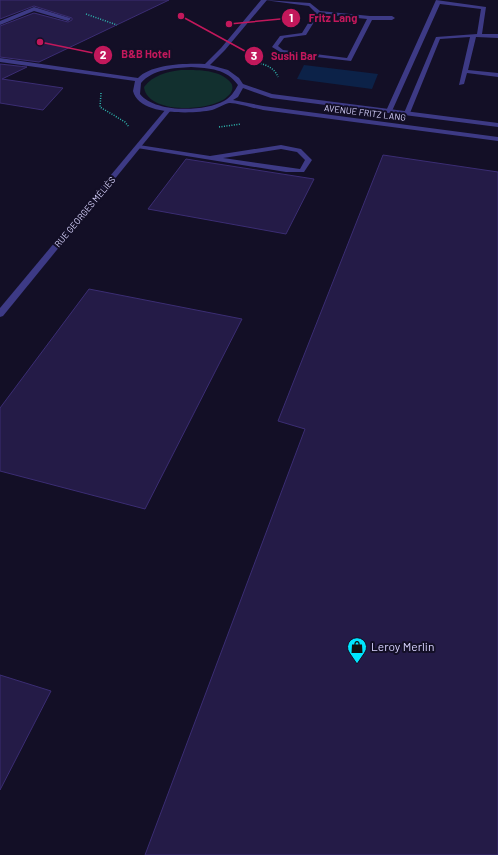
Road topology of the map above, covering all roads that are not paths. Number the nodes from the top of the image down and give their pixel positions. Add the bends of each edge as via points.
1 (266, 0) edge
2 (439, 1) edge
3 (318, 12) junction
4 (370, 18) junction
5 (392, 18) dead end
6 (68, 19) dead end
7 (0, 23) edge
8 (476, 35) junction
9 (498, 36) edge
10 (0, 60) edge
11 (206, 66) junction
12 (465, 71) junction
13 (498, 75) edge
14 (139, 80) junction
15 (461, 84) dead end
16 (241, 85) junction
17 (231, 101) junction
18 (168, 110) junction
19 (389, 111) junction
20 (407, 113) junction
21 (498, 125) edge
22 (498, 139) edge
23 (139, 147) junction
24 (210, 158) junction
25 (0, 314) edge

1 - 3 street via 310,5
1 - 11 street
2 - 8 street via 484,8
2 - 19 street
3 - 4 street
3 - 4 street via 304,34 282,37 275,47 282,51 349,60
4 - 5 street
6 - 7 street via 34,9
8 - 9 street
8 - 12 street
8 - 20 street via 438,38
10 - 14 street
11 - 14 street via 175,66 148,74
11 - 16 street via 230,73
12 - 13 street
12 - 15 street
14 - 18 street via 135,87 136,94 143,101
16 - 17 street via 239,93
16 - 19 street, AVENUE FRITZ LANG via 271,96
17 - 18 street via 203,110
17 - 22 street, AVENUE FRITZ LANG via 263,108
18 - 23 street, RUE GEORGES MÉLIÈS
19 - 20 street, AVENUE FRITZ LANG
20 - 21 street, AVENUE FRITZ LANG
23 - 24 street
23 - 25 street, RUE GEORGES MÉLIÈS
24 - 24 street via 302,171 309,160 299,150 281,147

